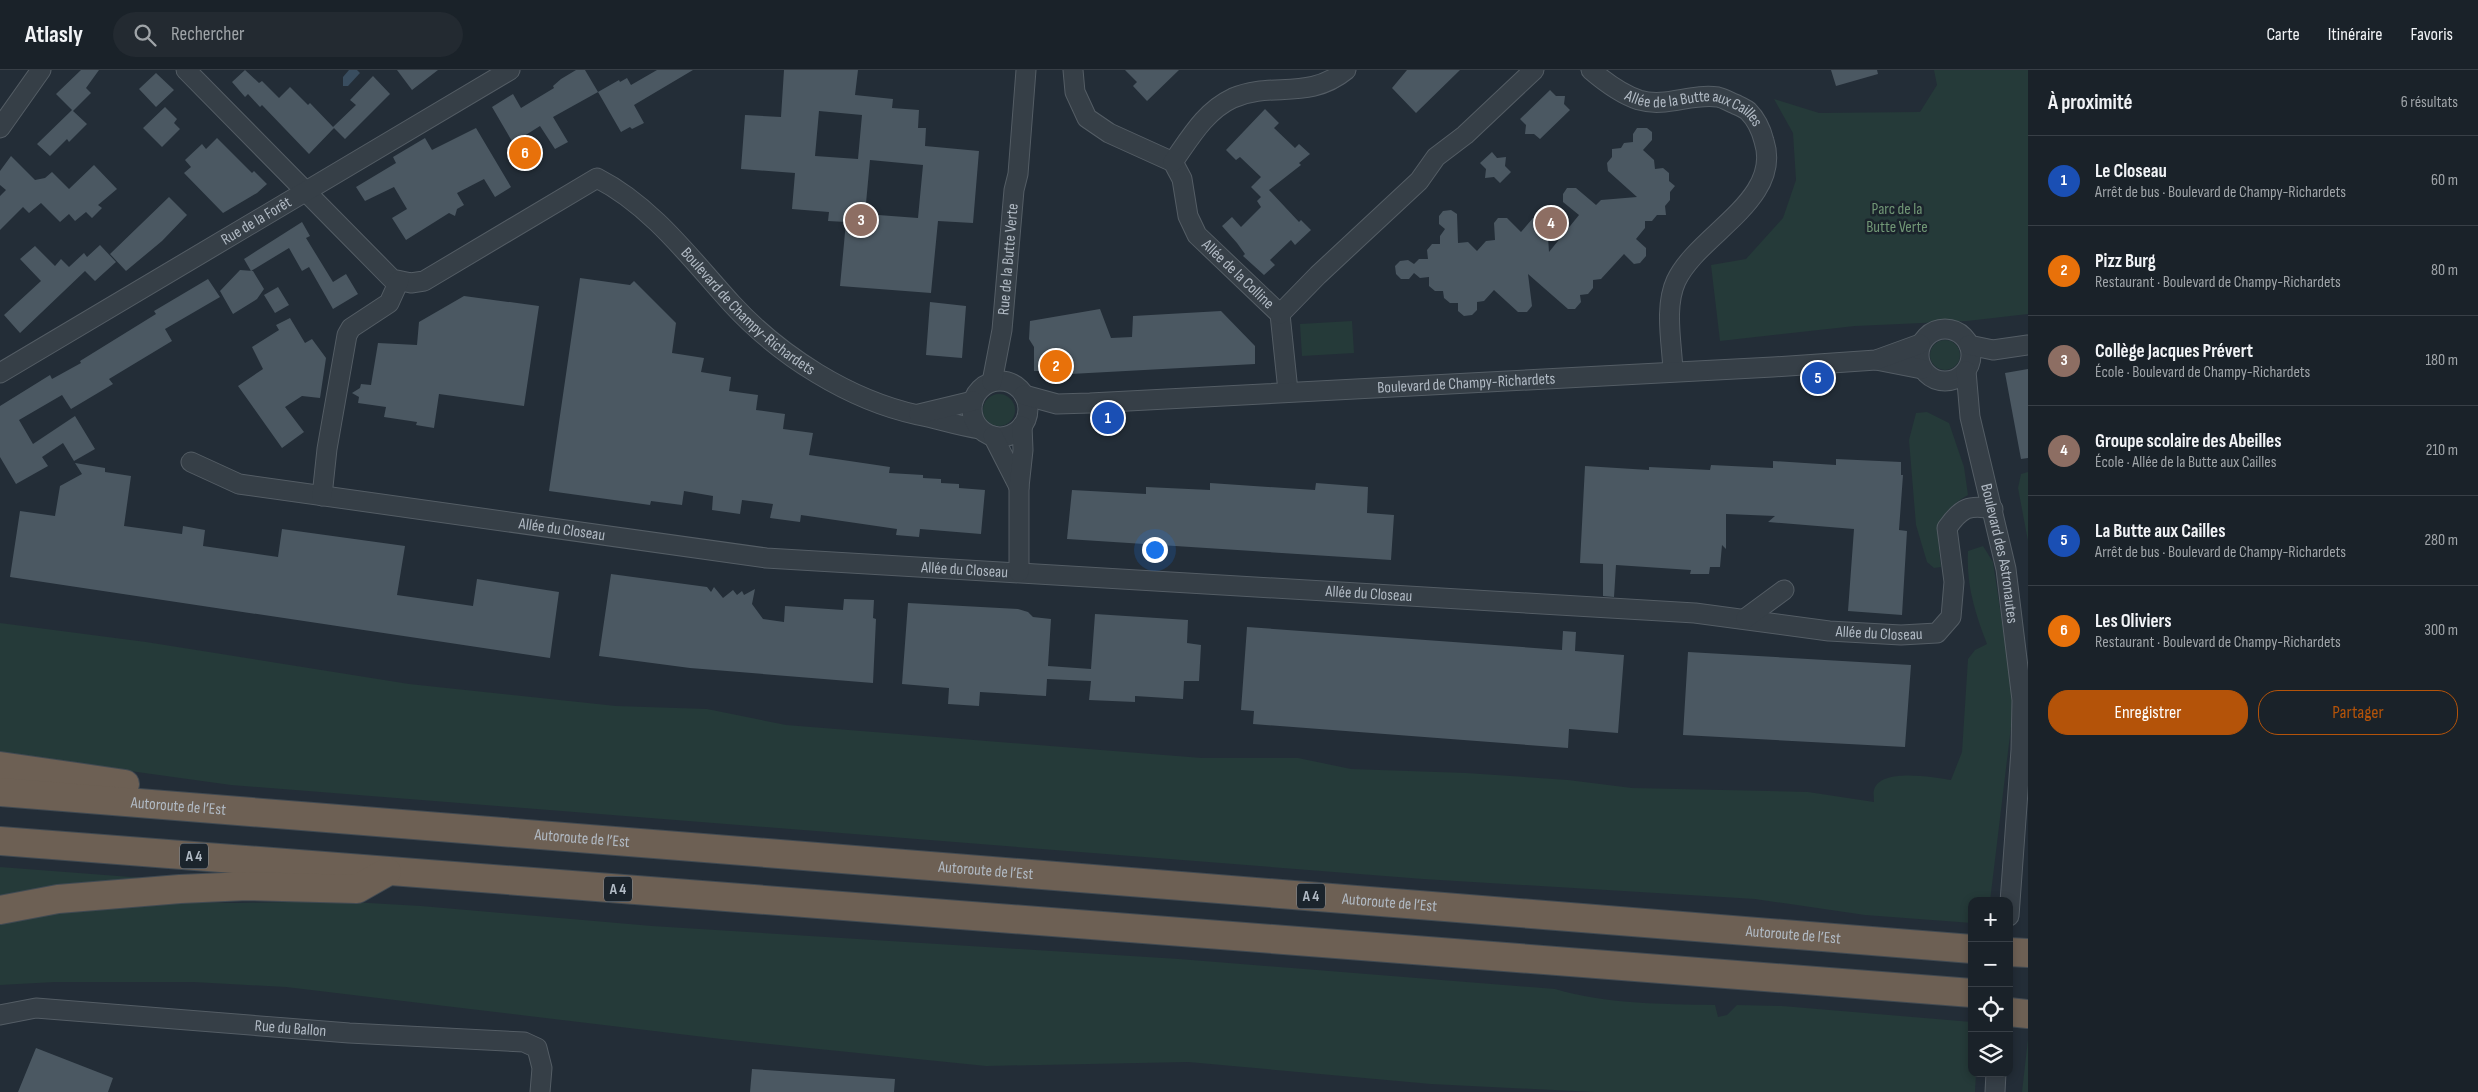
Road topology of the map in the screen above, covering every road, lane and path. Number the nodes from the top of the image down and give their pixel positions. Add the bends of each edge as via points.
1 (41, 70) edge
2 (186, 70) edge
3 (1019, 70) edge
4 (1026, 70) edge
5 (1073, 70) edge
6 (1346, 70) edge
7 (1534, 70) edge
8 (1590, 70) edge
9 (504, 71) edge
10 (0, 128) edge
11 (1173, 162) junction
12 (1014, 190) junction
13 (307, 192) junction
14 (399, 280) junction
15 (1280, 314) junction
16 (1920, 344) junction
17 (2028, 345) edge
18 (1968, 359) junction
19 (1876, 360) junction
20 (1922, 369) junction
21 (1673, 371) junction
22 (0, 373) edge
23 (1942, 382) junction
24 (1009, 387) junction
25 (1288, 391) junction
26 (973, 401) junction
27 (1056, 404) junction
28 (918, 415) junction
29 (1970, 417) junction
30 (1024, 422) junction
31 (986, 432) junction
32 (191, 462) dead end
33 (1019, 486) junction
34 (322, 496) junction
35 (1993, 509) junction
36 (1019, 572) junction
37 (1784, 590) dead end
38 (1746, 618) junction
39 (0, 766) edge
40 (0, 792) edge
41 (382, 822) junction
42 (0, 841) edge
43 (387, 872) junction
44 (2010, 897) edge
45 (0, 910) edge
46 (1968, 949) edge
47 (2013, 952) edge
48 (2028, 953) edge
49 (1926, 989) junction
50 (1968, 993) edge
51 (2013, 996) edge
52 (2028, 998) edge
53 (1968, 1009) edge
54 (2013, 1012) edge
55 (2028, 1014) edge
56 (0, 1015) edge
57 (1996, 1077) edge
58 (540, 1092) edge
59 (1995, 1092) edge

1 - 10 street
2 - 13 street
3 - 12 street, Rue de la Butte Verte via 1011,174
4 - 12 street, Rue de la Butte Verte
5 - 11 street via 1075,92 1088,118 1109,133
6 - 11 street via 1333,81 1311,88 1260,92 1234,98 1198,126
7 - 15 street via 1465,135 1436,157 1419,181
8 - 21 street, Allée de la Butte aux Cailles via 1639,100 1666,103 1718,97 1746,109 1760,127 1765,142 1767,162 1761,184 1689,261 1675,283 1670,310
9 - 13 street, Rue de la Forêt
11 - 15 street, Allée de la Colline via 1182,179 1188,216 1197,235
12 - 24 street, Rue de la Butte Verte via 1002,330
13 - 14 street via 392,279
13 - 22 street, Rue de la Forêt
14 - 28 street, Boulevard de Champy-Richardets via 411,283 424,281 597,178 636,204 690,256 734,306 800,362 840,387 882,406
14 - 34 street via 388,303 351,328 347,335
15 - 25 street, Allée de la Colline
16 - 18 street, Boulevard de Champy-Richardets via 1932,332 1941,329 1958,332
16 - 19 street, Boulevard de Champy-Richardets
16 - 20 street via 1918,356
17 - 18 street, Boulevard de Champy-Richardets via 1993,350
18 - 23 street via 1959,378
18 - 29 street, Boulevard des Astronautes
19 - 20 street, Boulevard de Champy-Richardets
19 - 21 street, Boulevard de Champy-Richardets
20 - 23 street, Boulevard de Champy-Richardets
21 - 25 street, Boulevard de Champy-Richardets
23 - 29 street, Boulevard de Champy-Richardets
24 - 26 street via 984,386
24 - 27 street, Boulevard de Champy-Richardets
24 - 30 street via 1028,406
25 - 27 street, Boulevard de Champy-Richardets
26 - 28 street, Boulevard de Champy-Richardets
26 - 31 street via 973,416
27 - 30 street, Boulevard de Champy-Richardets
28 - 31 street, Boulevard de Champy-Richardets
29 - 35 street, Boulevard des Astronautes
30 - 31 street via 1007,436
30 - 33 street
31 - 33 street
32 - 34 street, Allée du Closeau via 239,484
33 - 36 street
34 - 36 street, Allée du Closeau via 766,558
35 - 38 street, Allée du Closeau via 1976,506 1958,513 1947,528 1954,582 1951,616 1937,633 1901,635 1829,631
35 - 44 street, Boulevard des Astronautes via 2006,569 2022,700
36 - 38 street, Allée du Closeau
37 - 38 street
39 - 41 highway via 101,782 345,805
40 - 41 highway, Autoroute de l’Est / A 4
41 - 46 highway, Autoroute de l’Est / A 4
42 - 43 highway, A 4
43 - 45 highway via 357,889 247,886 180,889 58,899
43 - 49 highway, A 4
47 - 48 highway
49 - 50 highway, A 4
49 - 53 highway via 1954,1007
51 - 52 highway
54 - 55 highway
56 - 58 street, Rue du Ballon via 36,1008 349,1033 524,1042 537,1048 542,1068
57 - 59 street

